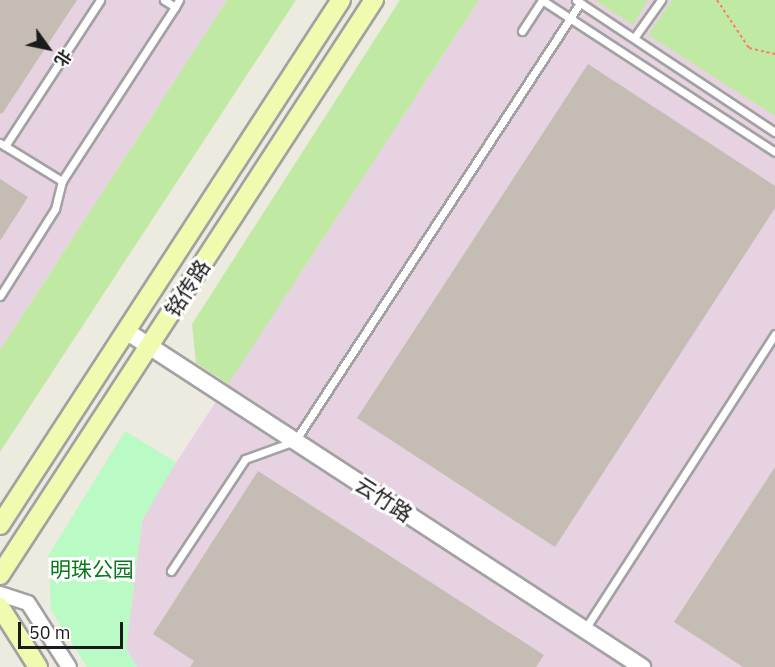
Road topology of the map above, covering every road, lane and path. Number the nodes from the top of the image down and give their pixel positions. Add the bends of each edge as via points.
1 (100, 0) edge
2 (164, 0) edge
3 (341, 0) edge
4 (374, 0) edge
5 (542, 0) edge
6 (661, 0) edge
7 (717, 0) edge
8 (578, 2) edge
9 (177, 3) edge
10 (570, 19) junction
11 (522, 31) dead end
12 (634, 38) junction
13 (775, 54) edge
14 (775, 132) edge
15 (3, 145) edge
16 (775, 152) edge
17 (62, 181) junction
18 (0, 296) edge
19 (126, 331) junction
20 (775, 334) edge
21 (149, 346) junction
22 (295, 441) junction
23 (6, 507) edge
24 (0, 525) edge
25 (171, 571) dead end
26 (0, 575) edge
27 (0, 594) edge
28 (0, 607) edge
29 (584, 629) junction
30 (38, 667) edge
31 (69, 667) edge
32 (642, 667) edge

1 - 15 lane
2 - 9 lane
3 - 19 main road, 铭传路
4 - 21 main road, 铭传路
5 - 10 lane
5 - 11 lane
6 - 12 lane
7 - 13 path via 749,48
8 - 10 lane
8 - 12 lane
9 - 17 lane
10 - 16 lane
10 - 22 lane
12 - 14 lane
15 - 17 lane
17 - 18 lane via 55,209
19 - 21 street, 云竹路
19 - 23 main road, 铭传路
20 - 29 lane
21 - 22 street, 云竹路
21 - 26 main road, 铭传路
22 - 25 lane via 245,459
22 - 29 street, 云竹路
23 - 24 main road, 铭传路
27 - 31 street via 28,603
28 - 30 main road
29 - 32 street, 云竹路

